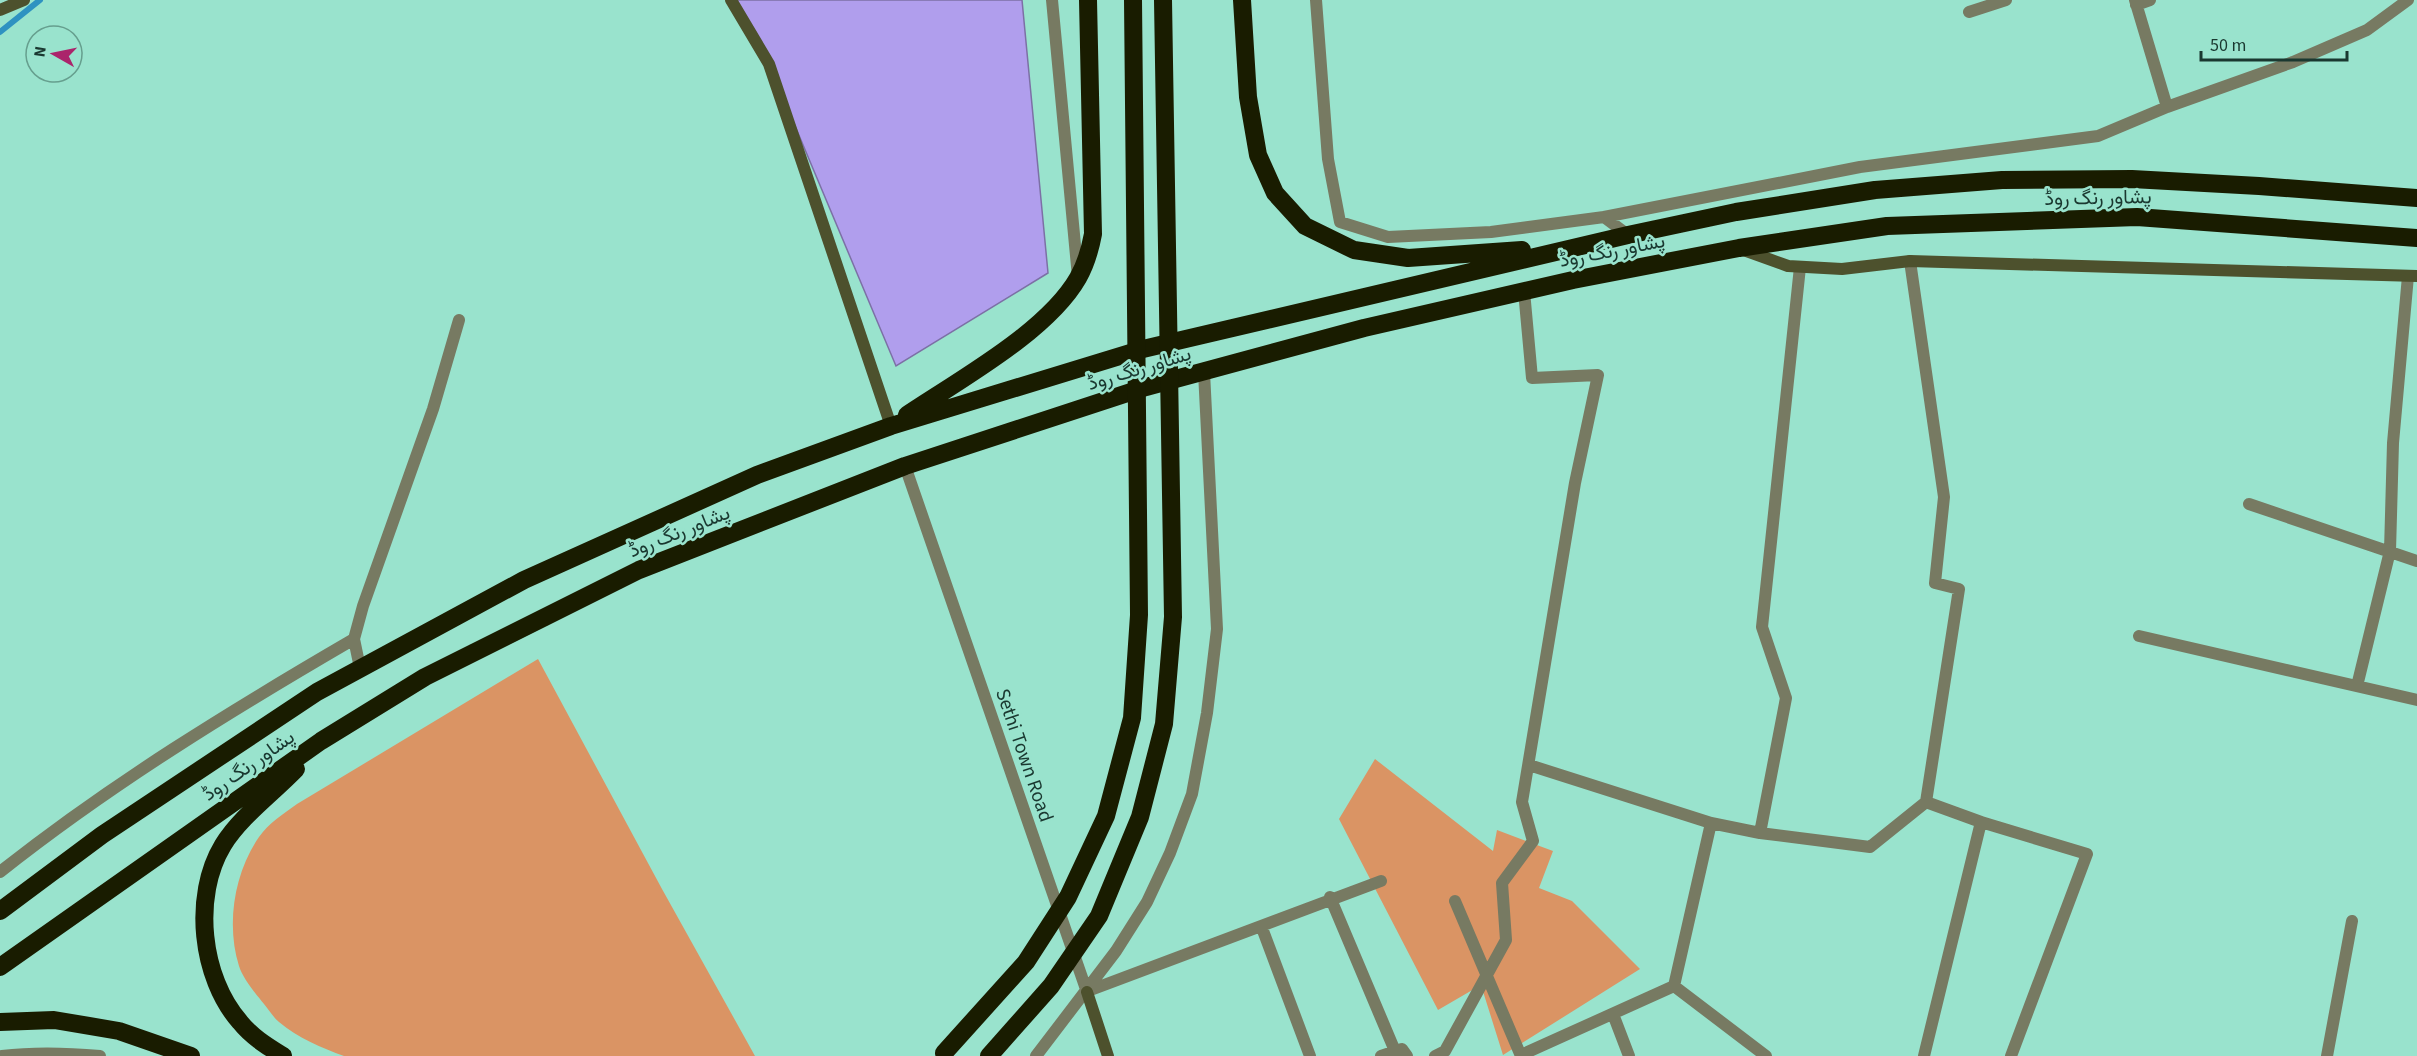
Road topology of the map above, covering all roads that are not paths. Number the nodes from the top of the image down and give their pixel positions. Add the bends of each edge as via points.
1 (24, 0) edge
2 (731, 0) edge
3 (1052, 0) edge
4 (1088, 0) edge
5 (1133, 0) edge
6 (1163, 0) edge
7 (1242, 0) edge
8 (1316, 0) edge
9 (2006, 0) edge
10 (2150, 0) edge
11 (2408, 0) edge
12 (2135, 2) edge
13 (0, 10) edge
14 (1969, 12) dead end
15 (2167, 107) junction
16 (2417, 198) edge
17 (1605, 217) junction
18 (1628, 235) junction
19 (2417, 238) edge
20 (1739, 248) junction
21 (1564, 249) junction
22 (1910, 261) junction
23 (1800, 267) junction
24 (2412, 276) edge
25 (1078, 279) junction
26 (1524, 291) junction
27 (459, 320) dead end
28 (1204, 372) junction
29 (891, 426) junction
30 (905, 466) junction
31 (2249, 504) dead end
32 (2390, 551) junction
33 (2417, 561) edge
34 (2139, 636) dead end
35 (354, 639) junction
36 (360, 668) junction
37 (2357, 686) junction
38 (2417, 700) edge
39 (321, 741) junction
40 (1529, 765) junction
41 (1926, 802) junction
42 (1981, 822) junction
43 (1711, 823) junction
44 (1760, 834) junction
45 (0, 872) edge
46 (1381, 881) dead end
47 (1331, 899) junction
48 (1455, 901) dead end
49 (0, 910) edge
50 (2352, 921) dead end
51 (1262, 927) junction
52 (0, 967) edge
53 (1486, 973) junction
54 (1674, 986) junction
55 (1086, 992) junction
56 (1612, 1014) junction
57 (0, 1022) edge
58 (1395, 1051) junction
59 (942, 1055) edge
60 (1521, 1055) edge
61 (2, 1056) edge
62 (99, 1056) edge
63 (191, 1056) edge
64 (283, 1056) edge
65 (989, 1056) edge
66 (1036, 1056) edge
67 (1108, 1056) edge
68 (1310, 1056) edge
69 (1382, 1056) edge
70 (1407, 1056) edge
71 (1435, 1056) edge
72 (1629, 1056) edge
73 (1766, 1056) edge
74 (1924, 1056) edge
75 (2011, 1056) edge
76 (2327, 1056) edge

1 - 13 street
2 - 29 street via 769,64
3 - 25 street
4 - 25 highway via 1093,234
5 - 59 highway, bridge via 1139,615 1132,718 1106,816 1068,897 1026,962
6 - 65 highway, bridge via 1173,617 1164,724 1140,817 1099,916 1051,986
7 - 21 highway via 1248,97 1258,155 1275,193 1305,226 1354,250 1408,258
8 - 17 street via 1328,159 1340,222 1388,237 1491,232
9 - 14 street
10 - 12 street
11 - 15 street via 2367,30 2293,62
12 - 15 street
15 - 17 street via 2098,136 1860,167
16 - 18 highway, پشاور رنگ روڈ via 2132,179 2002,180 1875,190 1736,212
17 - 18 street
18 - 21 highway, پشاور رنگ روڈ
19 - 20 highway, پشاور رنگ روڈ via 2137,217 1887,226
20 - 23 street
20 - 26 highway, پشاور رنگ روڈ
21 - 29 highway, پشاور رنگ روڈ via 1143,349
22 - 23 street via 1842,268
22 - 24 street
22 - 41 street via 1944,497 1935,583 1959,589
23 - 44 street via 1762,627 1786,698
24 - 32 street via 2393,442
25 - 29 highway via 1040,323
26 - 28 highway, پشاور رنگ روڈ via 1364,328
26 - 40 street via 1532,378 1599,375 1575,483
27 - 35 street via 433,409
28 - 30 highway, پشاور رنگ روڈ via 1146,387
28 - 55 street via 1217,629 1192,794 1147,902
29 - 36 highway, پشاور رنگ روڈ via 757,475 524,580
30 - 39 highway, پشاور رنگ روڈ via 639,570 425,677
30 - 55 street, Sethi Town Road
31 - 32 street
32 - 33 street
32 - 37 street
34 - 37 street
35 - 36 street
35 - 45 street via 237,707 130,777
36 - 49 highway, پشاور رنگ روڈ via 317,692 102,835
37 - 38 street
39 - 52 highway, پشاور رنگ روڈ
39 - 64 highway via 233,829 221,847 205,905 210,963 222,996 250,1033
40 - 43 street
40 - 53 street via 1522,802 1533,842 1502,883 1506,939
41 - 42 street
41 - 44 street via 1870,846
42 - 74 street
42 - 75 street via 2087,854
43 - 44 street
43 - 54 street
46 - 47 street
47 - 51 street
47 - 58 street
48 - 53 street
50 - 76 street
51 - 55 street
51 - 68 street
53 - 60 street
53 - 71 street via 1444,1051
54 - 56 street
54 - 73 street
55 - 66 street
55 - 67 street, Sethi Town Road
56 - 60 street
56 - 72 street
57 - 63 highway via 54,1020 119,1031
58 - 69 street
58 - 70 street via 1402,1048
61 - 62 street

